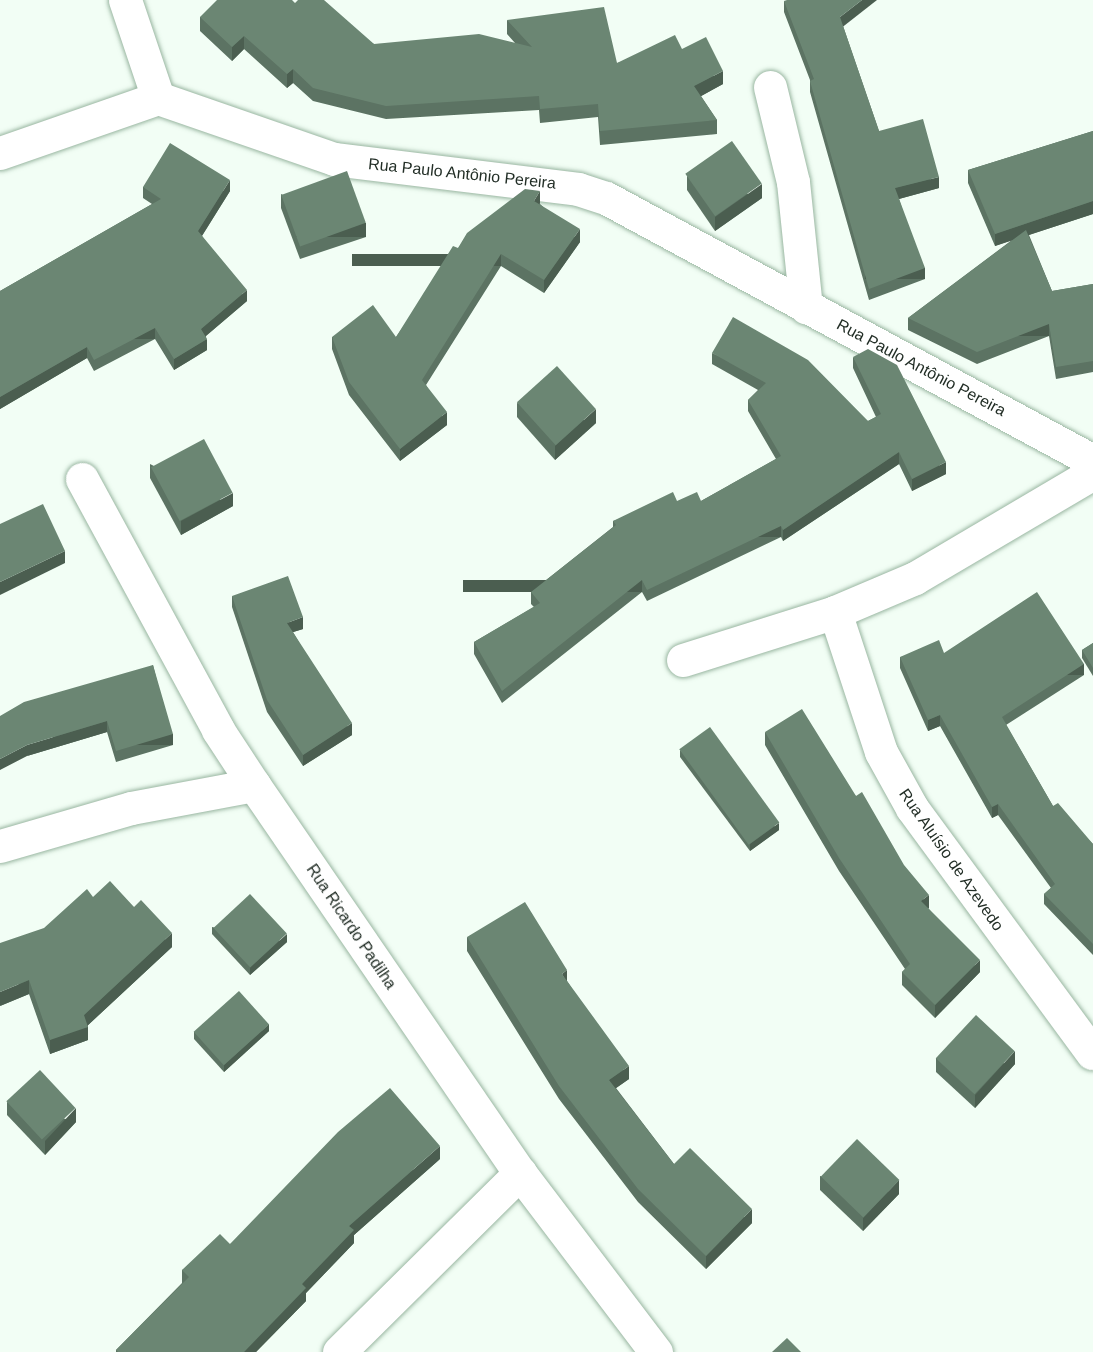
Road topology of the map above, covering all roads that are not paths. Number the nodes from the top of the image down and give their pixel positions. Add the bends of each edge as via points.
1 (125, 0) edge
2 (770, 87) dead end
3 (158, 98) junction
4 (0, 153) edge
5 (807, 307) junction
6 (1093, 461) edge
7 (1093, 473) edge
8 (82, 479) dead end
9 (834, 612) junction
10 (683, 660) dead end
11 (254, 785) junction
12 (0, 846) edge
13 (1092, 1053) edge
14 (520, 1173) junction
15 (339, 1352) edge
16 (656, 1352) edge

1 - 3 street
2 - 5 street via 793,182
3 - 4 street
3 - 5 street, Rua Paulo Antônio Pereira via 334,159 578,189 606,198
5 - 6 street, Rua Paulo Antônio Pereira
7 - 9 street via 915,578
8 - 11 street, Rua Ricardo Padilha via 218,730
9 - 10 street
9 - 13 street, Rua Aluísio de Azevedo via 881,752 912,808
11 - 12 street via 131,808
11 - 14 street, Rua Ricardo Padilha
14 - 15 street
14 - 16 street, Rua Ricardo Padilha

